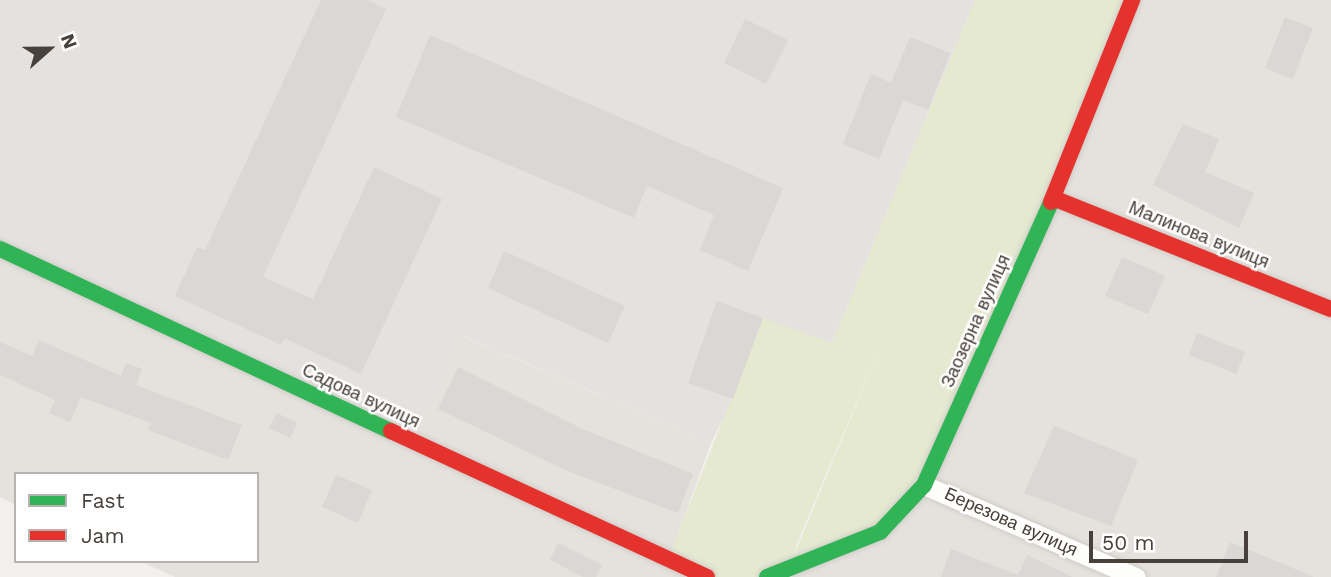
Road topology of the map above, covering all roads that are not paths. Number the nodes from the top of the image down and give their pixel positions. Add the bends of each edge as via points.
1 (1132, 0) edge
2 (1053, 198) junction
3 (0, 249) edge
4 (1331, 309) edge
5 (924, 485) junction
6 (706, 577) edge
7 (766, 577) edge
8 (1136, 577) edge

1 - 2 street, Заозерна вулиця
2 - 4 street, Малинова вулиця
2 - 5 street, Заозерна вулиця
3 - 6 street, Садова вулиця
5 - 7 street, Заозерна вулиця via 880,531
5 - 8 street, Березова вулиця

